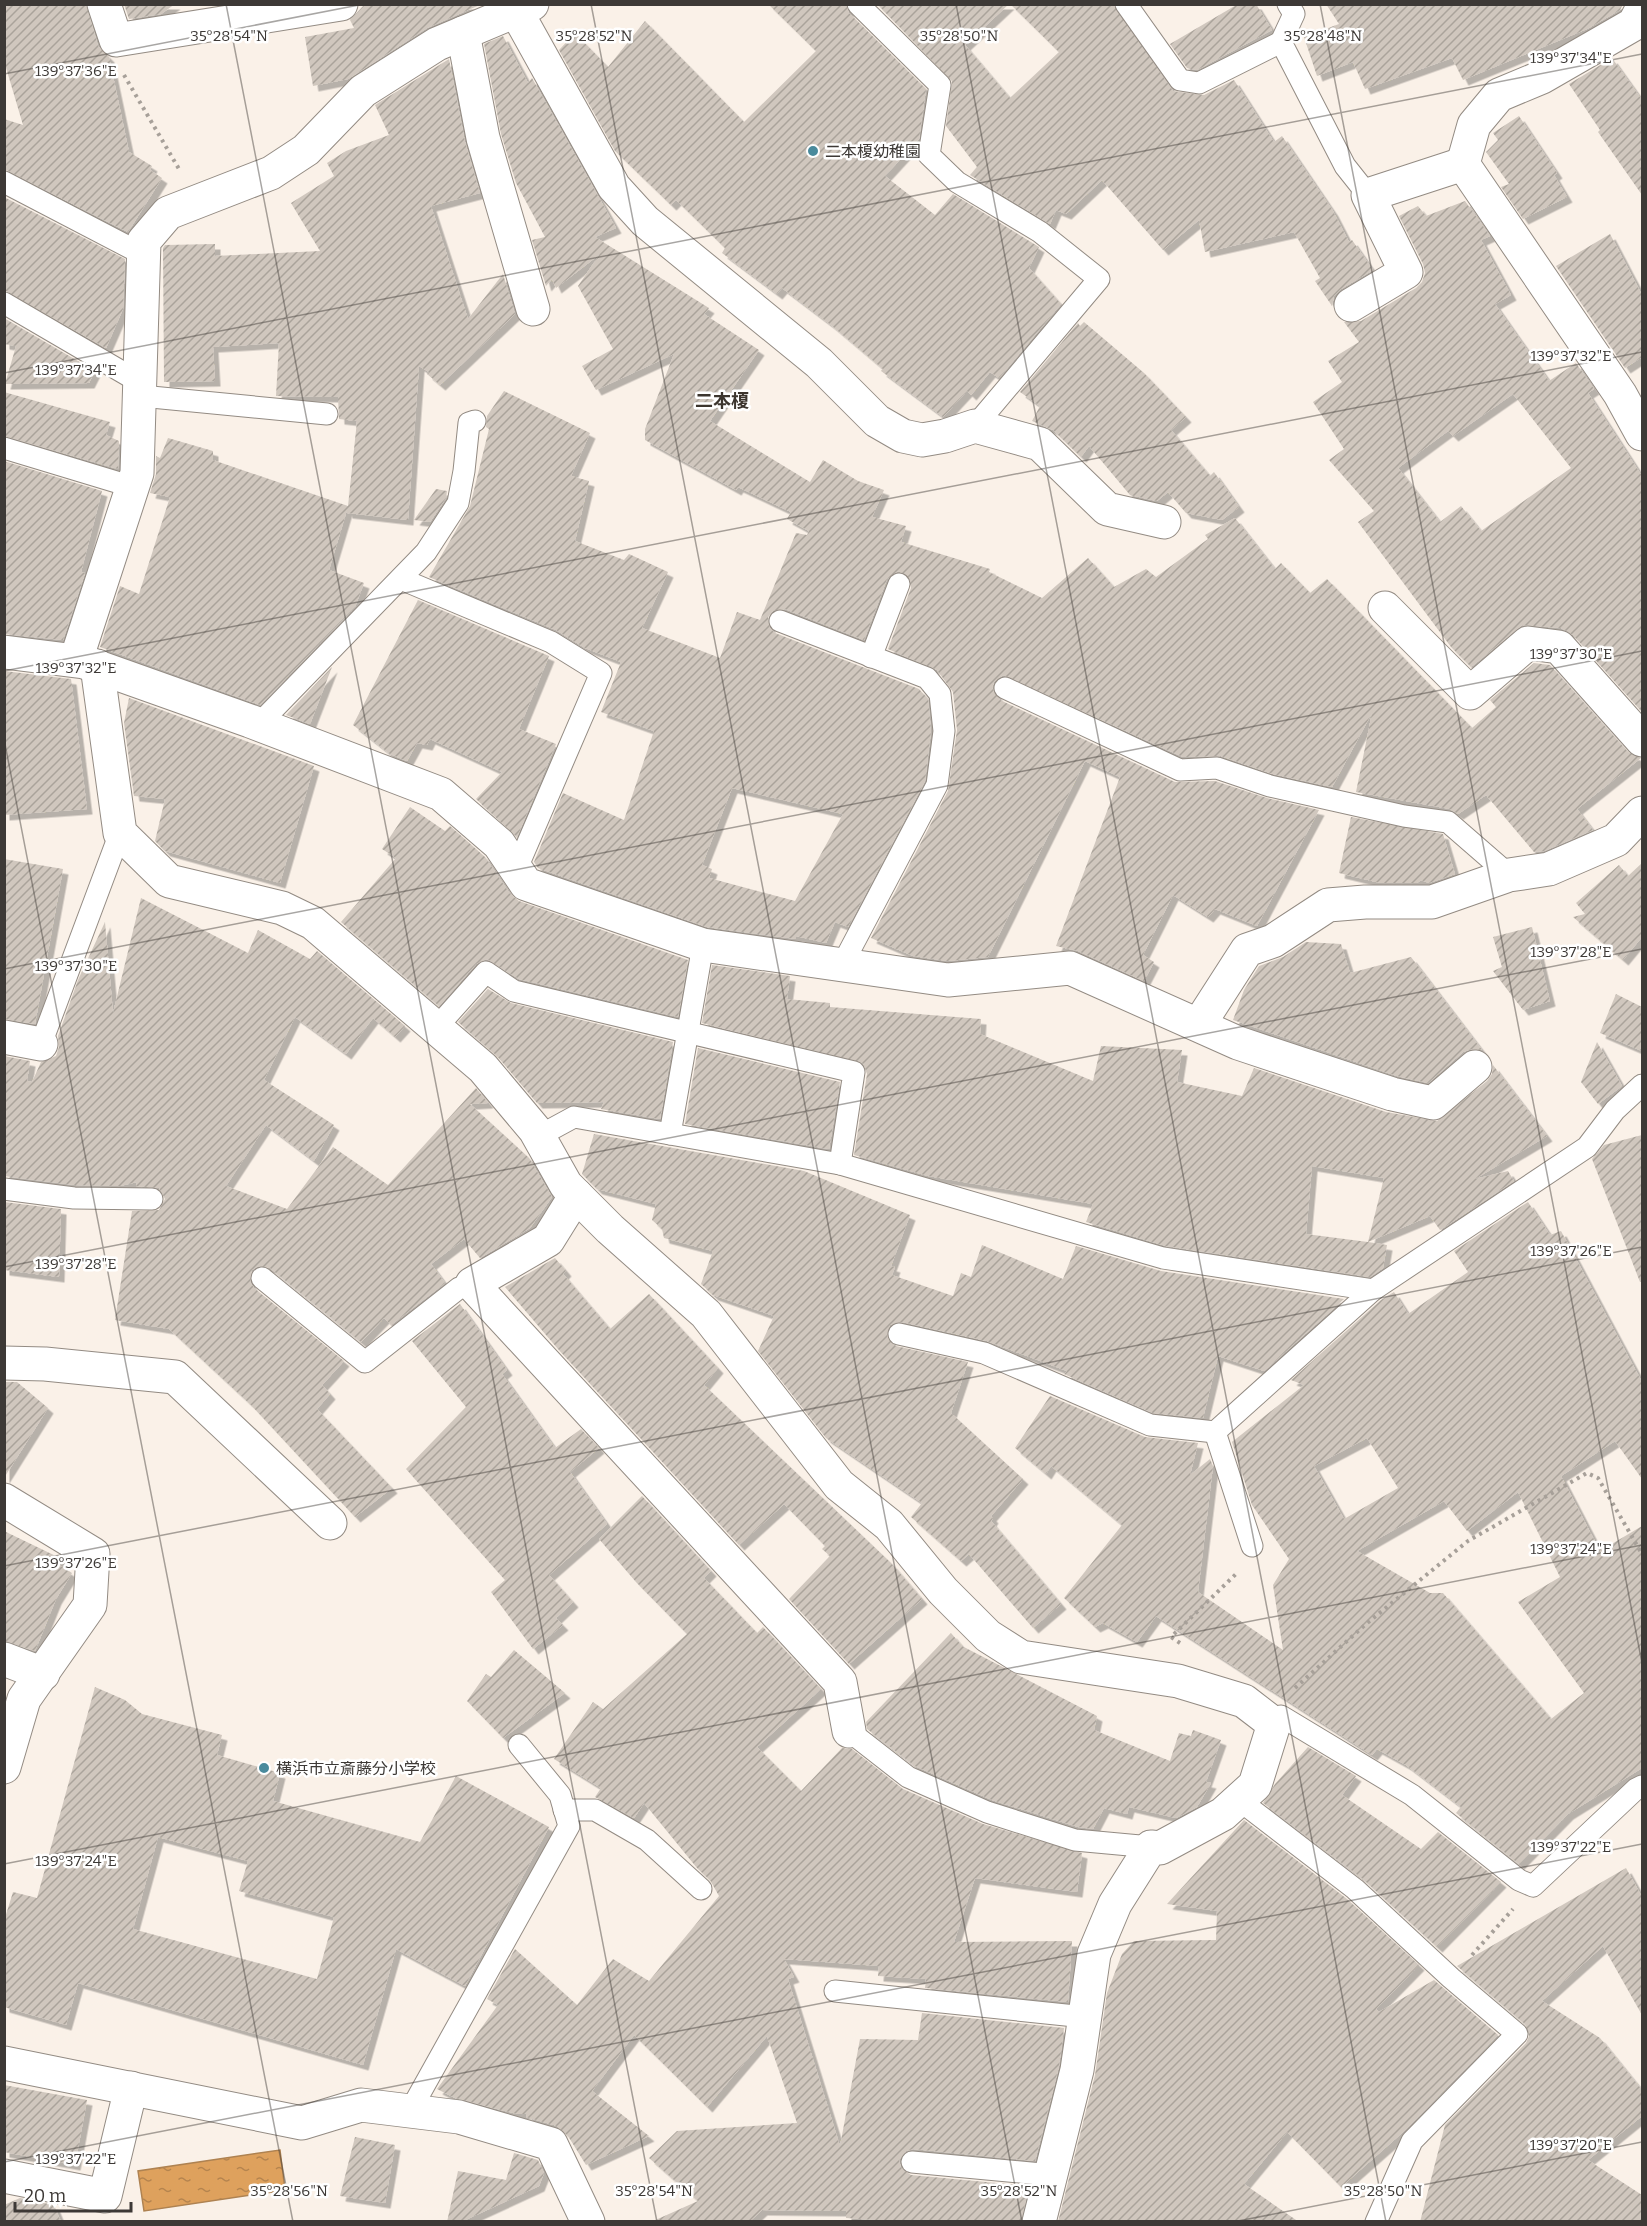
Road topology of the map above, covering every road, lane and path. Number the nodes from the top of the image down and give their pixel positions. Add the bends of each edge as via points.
1 (104, 4) edge
2 (340, 4) edge
3 (858, 4) edge
4 (1126, 4) edge
5 (1288, 4) edge
6 (524, 8) edge
7 (1641, 16) edge
8 (463, 33) junction
9 (1281, 42) junction
10 (115, 50) junction
11 (1463, 164) junction
12 (4, 182) edge
13 (1368, 195) junction
14 (197, 201) junction
15 (144, 255) junction
16 (4, 303) edge
17 (1351, 305) dead end
18 (533, 309) dead end
19 (141, 390) junction
20 (327, 414) dead end
21 (475, 421) dead end
22 (975, 426) junction
23 (1642, 434) edge
24 (4, 448) edge
25 (133, 487) junction
26 (1164, 522) dead end
27 (401, 579) junction
28 (899, 584) dead end
29 (1385, 608) dead end
30 (780, 621) dead end
31 (4, 652) edge
32 (871, 657) junction
33 (86, 663) junction
34 (1005, 688) dead end
35 (259, 724) junction
36 (1642, 740) edge
37 (1642, 813) edge
38 (120, 833) junction
39 (517, 868) junction
40 (1509, 875) junction
41 (703, 945) junction
42 (842, 965) junction
43 (1200, 1023) junction
44 (436, 1028) junction
45 (687, 1034) junction
46 (4, 1037) edge
47 (41, 1044) joint
48 (1475, 1066) dead end
49 (1642, 1085) edge
50 (670, 1134) junction
51 (539, 1136) junction
52 (840, 1164) junction
53 (4, 1189) edge
54 (576, 1195) junction
55 (152, 1199) dead end
56 (262, 1278) dead end
57 (472, 1284) junction
58 (1373, 1290) junction
59 (899, 1334) dead end
60 (4, 1363) edge
61 (1215, 1432) junction
62 (4, 1500) edge
63 (330, 1523) dead end
64 (1252, 1546) joint
65 (1642, 1554) edge
66 (1189, 1649) dead end
67 (4, 1659) edge
68 (42, 1674) junction
69 (1281, 1716) joint
70 (849, 1731) joint
71 (519, 1745) dead end
72 (4, 1767) edge
73 (1642, 1786) edge
74 (1239, 1800) junction
75 (564, 1810) junction
76 (1151, 1847) junction
77 (1533, 1886) junction
78 (701, 1889) dead end
79 (1451, 1978) junction
80 (835, 1991) dead end
81 (1085, 2018) junction
82 (4, 2063) edge
83 (131, 2088) junction
84 (410, 2111) junction
85 (912, 2162) dead end
86 (1052, 2175) junction
87 (4, 2176) edge
88 (588, 2222) edge
89 (1039, 2222) edge
90 (1376, 2222) edge

1 - 10 street
2 - 10 street
3 - 22 lane via 940,85 929,155 957,182 1040,232 1099,279
4 - 9 lane via 1180,80 1199,82
5 - 9 lane via 1294,14
6 - 8 street
6 - 22 street via 614,187 645,221 819,363 886,426 903,436 922,440
7 - 11 street via 1634,24 1562,65 1498,95 1474,125
8 - 14 street via 437,44 363,92 306,150 271,173
8 - 18 street via 483,138
9 - 13 lane via 1345,166
10 - 14 path
11 - 13 street
11 - 23 street via 1620,394
12 - 15 lane
13 - 17 street via 1406,272
14 - 15 street via 168,213 144,241
15 - 19 street
16 - 19 lane
19 - 20 lane
19 - 25 street
21 - 27 lane via 469,423 458,503 426,552
22 - 26 street via 1040,444 1107,509
24 - 25 lane
25 - 33 street
27 - 35 lane
27 - 39 lane via 551,642 601,673
28 - 32 lane
29 - 36 street via 1470,693 1528,644 1559,647
30 - 32 lane
31 - 33 street
32 - 42 lane via 927,678 940,694 944,731 937,785
33 - 35 street
33 - 38 street
34 - 40 lane via 1180,770 1217,768 1281,789 1448,822
35 - 39 street via 441,794 500,844
37 - 40 street via 1616,840 1549,869
38 - 44 street via 169,881 282,908 314,924
38 - 47 lane
39 - 41 street via 526,884
40 - 43 street via 1432,902 1329,905 1273,941 1247,950
41 - 42 street
41 - 45 lane
42 - 43 street via 948,980 1070,968
43 - 48 street via 1249,1046 1392,1094 1433,1103
44 - 45 lane via 486,972 514,991
44 - 51 street via 483,1068
45 - 50 lane
45 - 52 lane via 854,1072
46 - 47 street
49 - 58 lane via 1615,1110 1587,1147
50 - 51 lane via 574,1117
50 - 52 lane
51 - 54 street via 566,1185
52 - 58 lane via 1163,1258
53 - 55 lane via 74,1198
54 - 57 street via 548,1240
54 - 74 street via 706,1314 839,1485 889,1524 943,1591 987,1636 1021,1657 1178,1682 1244,1701 1274,1724 1255,1785
56 - 57 lane via 365,1362 459,1288
57 - 70 street via 840,1682
58 - 61 lane
59 - 61 lane via 984,1353 1150,1425
60 - 63 street via 174,1377
61 - 64 lane
62 - 68 street via 93,1554 90,1605
64 - 66 path via 1248,1563 1171,1637
65 - 69 path via 1598,1478 1587,1473 1468,1541 1366,1624 1296,1688
67 - 68 street
68 - 72 street via 24,1699
69 - 77 lane via 1412,1795 1519,1880
70 - 76 lane via 908,1777 987,1812 1075,1840
71 - 75 lane via 560,1795
73 - 77 lane
74 - 76 street via 1223,1814 1160,1848
74 - 79 lane via 1355,1889
75 - 78 lane via 595,1810 647,1840
75 - 84 lane via 569,1826
76 - 81 street via 1115,1904 1094,1954
77 - 79 path
79 - 90 lane via 1517,2034 1412,2140
80 - 81 lane
81 - 86 street
82 - 83 street
83 - 84 street via 302,2123 362,2105
83 - 87 street via 105,2196
84 - 88 street via 459,2117 551,2144
85 - 86 lane
86 - 89 street

